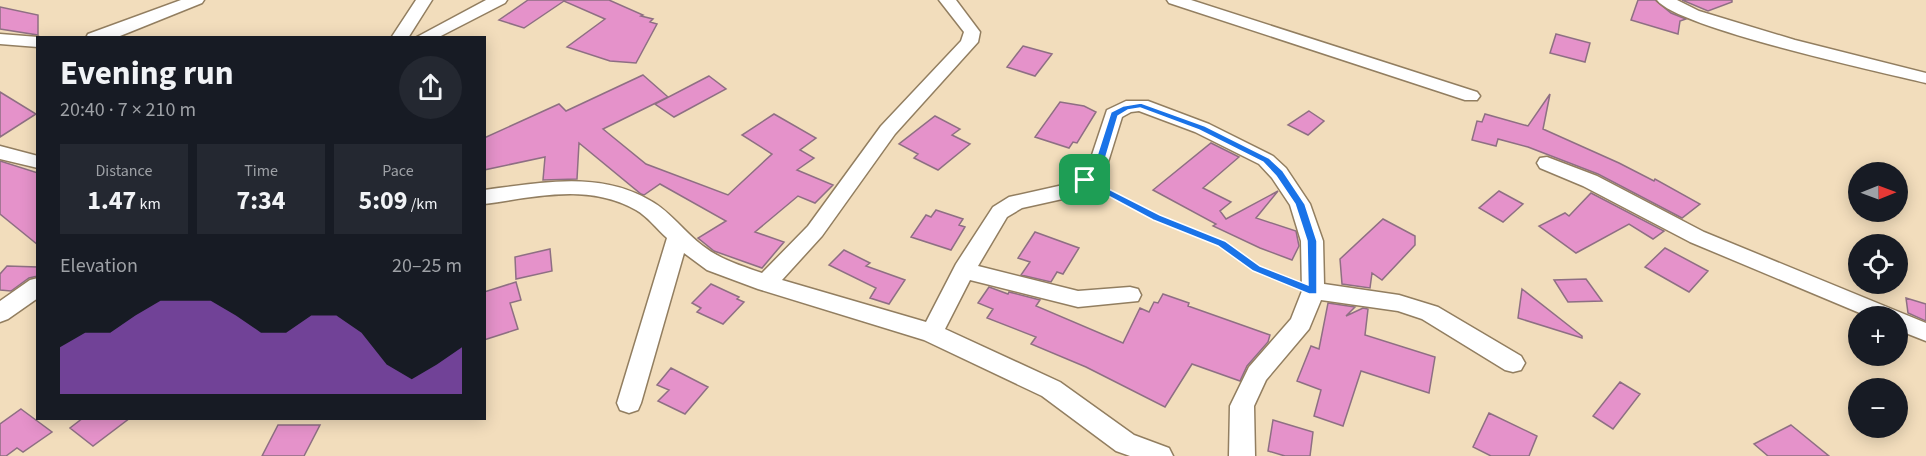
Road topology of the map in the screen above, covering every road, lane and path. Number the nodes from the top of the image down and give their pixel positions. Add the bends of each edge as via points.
1 (196, 0) edge
2 (424, 0) edge
3 (499, 0) edge
4 (947, 0) edge
5 (1174, 0) edge
6 (1665, 0) edge
7 (102, 36) edge
8 (400, 36) edge
9 (427, 36) edge
10 (0, 39) edge
11 (36, 42) edge
12 (1926, 78) edge
13 (1471, 96) dead end
14 (0, 152) edge
15 (36, 162) edge
16 (1547, 163) dead end
17 (1085, 180) junction
18 (486, 197) edge
19 (678, 237) junction
20 (964, 270) junction
21 (766, 283) junction
22 (36, 287) edge
23 (1313, 291) junction
24 (1130, 295) dead end
25 (1864, 306) edge
26 (0, 313) edge
27 (1908, 325) edge
28 (1926, 332) edge
29 (932, 333) junction
30 (1513, 363) dead end
31 (629, 403) dead end
32 (1160, 456) edge
33 (1242, 456) edge

1 - 7 street
2 - 8 street
3 - 9 street
4 - 21 street via 972,32 969,42 888,130 815,231
5 - 13 street
6 - 12 street via 1693,15 1789,44
10 - 11 street
14 - 15 street
16 - 25 street via 1697,237
17 - 20 street via 1069,191 1016,202 1000,212
17 - 23 path via 1156,217 1221,244 1257,268
17 - 23 street via 1097,170 1114,114 1126,107 1141,105 1202,128 1266,160 1279,173 1300,204 1312,241
18 - 19 street via 566,186 609,190 645,206
19 - 21 street via 715,264
19 - 31 street
20 - 24 street via 1078,299
20 - 29 street
21 - 29 street
22 - 26 street
23 - 30 street via 1399,303 1430,313
23 - 33 street via 1301,323 1257,374 1242,406
27 - 28 street
29 - 32 street via 1051,390 1125,443

